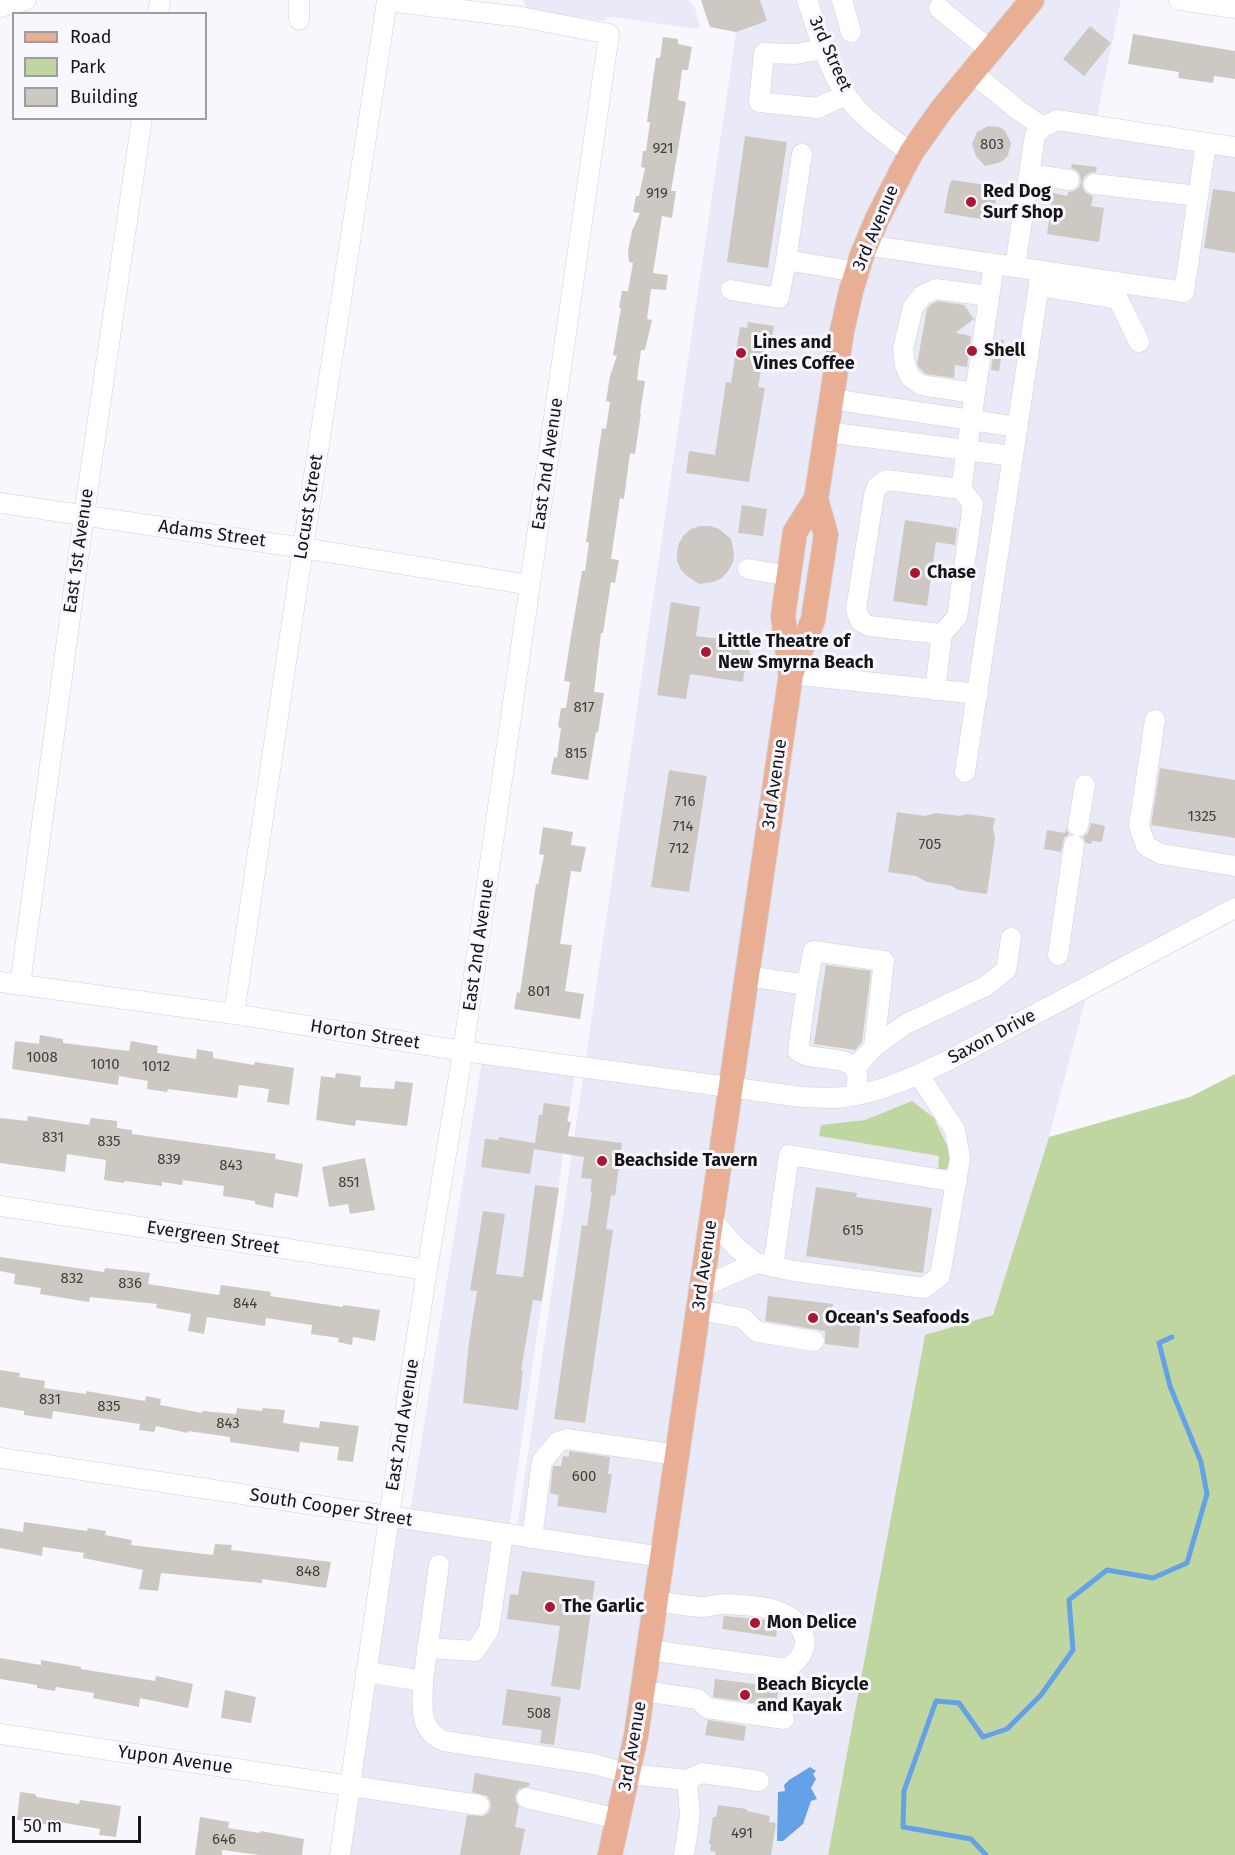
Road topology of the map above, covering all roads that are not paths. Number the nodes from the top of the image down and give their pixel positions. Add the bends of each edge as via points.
1 (26, 0) edge
2 (299, 0) edge
3 (807, 0) edge
4 (842, 0) edge
5 (1032, 0) edge
6 (1179, 0) edge
7 (387, 1) edge
8 (0, 7) edge
9 (939, 8) dead end
10 (1235, 8) edge
11 (518, 9) edge
12 (299, 20) dead end
13 (851, 32) dead end
14 (824, 49) junction
15 (990, 50) junction
16 (973, 73) junction
17 (846, 95) junction
18 (142, 120) edge
19 (1043, 127) junction
20 (1206, 143) junction
21 (1235, 147) edge
22 (911, 153) junction
23 (802, 154) dead end
24 (1029, 174) junction
25 (1069, 180) dead end
26 (1095, 184) dead end
27 (1198, 196) junction
28 (867, 245) junction
29 (786, 260) junction
30 (994, 264) junction
31 (1015, 267) junction
32 (857, 272) junction
33 (1040, 279) junction
34 (731, 290) dead end
35 (989, 296) junction
36 (1139, 342) dead end
37 (974, 393) junction
38 (831, 399) junction
39 (970, 420) junction
40 (1018, 427) junction
41 (826, 432) junction
42 (966, 450) junction
43 (1014, 456) junction
44 (961, 489) junction
45 (816, 499) junction
46 (0, 503) edge
47 (84, 515) junction
48 (303, 548) junction
49 (748, 569) dead end
50 (789, 576) junction
51 (530, 585) junction
52 (942, 634) junction
53 (791, 674) junction
54 (935, 690) junction
55 (978, 694) junction
56 (1155, 720) dead end
57 (965, 772) dead end
58 (1085, 785) dead end
59 (1235, 866) edge
60 (1235, 908) edge
61 (1011, 938) dead end
62 (1058, 955) dead end
63 (747, 976) junction
64 (0, 982) edge
65 (20, 985) junction
66 (807, 985) junction
67 (234, 1014) junction
68 (874, 1047) junction
69 (463, 1051) junction
70 (855, 1068) junction
71 (919, 1075) junction
72 (731, 1087) junction
73 (855, 1095) junction
74 (957, 1182) junction
75 (0, 1206) edge
76 (711, 1220) junction
77 (765, 1265) junction
78 (427, 1270) junction
79 (700, 1299) junction
80 (814, 1341) dead end
81 (677, 1455) junction
82 (0, 1458) edge
83 (389, 1517) junction
84 (503, 1534) junction
85 (532, 1538) junction
86 (662, 1557) junction
87 (440, 1565) dead end
88 (656, 1601) junction
89 (427, 1648) junction
90 (649, 1650) junction
91 (366, 1672) junction
92 (423, 1680) junction
93 (643, 1691) junction
94 (784, 1719) dead end
95 (0, 1734) edge
96 (629, 1774) junction
97 (687, 1780) junction
98 (759, 1781) dead end
99 (350, 1786) junction
100 (527, 1798) dead end
101 (479, 1805) dead end
102 (619, 1819) junction
103 (340, 1855) edge
104 (610, 1855) edge
105 (684, 1855) edge

1 - 8 street
2 - 12 street
3 - 14 street, 3rd Street
4 - 13 street
5 - 15 main road, 3rd Avenue
6 - 10 street
7 - 11 street
7 - 48 street, Locust Street
9 - 15 street
11 - 51 street, East 2nd Avenue via 609,34
14 - 17 street, 3rd Street
14 - 17 street via 796,54 764,53 759,102 817,108
15 - 16 main road, 3rd Avenue
16 - 19 street
16 - 22 main road, 3rd Avenue
17 - 22 street, 3rd Street via 860,113
18 - 47 street, East 1st Avenue
19 - 20 street via 1057,120
19 - 24 street via 1035,135
20 - 21 street
20 - 27 street
22 - 28 main road, 3rd Avenue
23 - 29 street
24 - 25 street
24 - 31 street
26 - 27 street
27 - 33 street via 1184,292
28 - 30 street
28 - 32 main road, 3rd Avenue
29 - 32 street
29 - 34 street via 779,297
30 - 31 street
30 - 35 street
31 - 33 street
32 - 38 main road, 3rd Avenue
33 - 36 street via 1118,298
33 - 40 street
35 - 37 street
35 - 37 street via 936,289 922,295 913,307 903,349 910,377 921,386
37 - 39 street
38 - 39 street
38 - 41 main road, 3rd Avenue
39 - 40 street
39 - 42 street
40 - 43 street
41 - 42 street
41 - 45 main road, 3rd Avenue
42 - 43 street
42 - 44 street
43 - 55 street
44 - 52 street via 973,504 957,617
44 - 52 street via 886,480 877,487 856,609 860,621 869,626
45 - 50 main road, 3rd Avenue via 795,532
45 - 53 main road, 3rd Avenue via 826,535 813,620
46 - 47 street, Adams Street
47 - 48 street, Adams Street
47 - 65 street, East 1st Avenue
48 - 51 street, Adams Street
48 - 67 street, Locust Street
49 - 50 street
50 - 53 main road, 3rd Avenue via 783,616
51 - 69 street, East 2nd Avenue
52 - 54 street
53 - 54 street
53 - 63 main road, 3rd Avenue
54 - 55 street
55 - 57 street
56 - 59 street via 1139,826 1146,846 1161,854
58 - 62 street
60 - 71 street, Saxon Drive
61 - 68 street via 1006,970 986,986 906,1024
63 - 66 street
63 - 72 main road, 3rd Avenue
64 - 65 street, Horton Street
65 - 67 street, Horton Street
66 - 68 street via 813,951 884,961
66 - 70 street via 798,1051 805,1056 843,1060
67 - 69 street, Horton Street
68 - 70 street
69 - 72 street, Horton Street
69 - 78 street, East 2nd Avenue
70 - 73 street
71 - 73 street, Saxon Drive
71 - 74 street via 955,1130 960,1158
72 - 73 street, Saxon Drive via 802,1097
72 - 76 main road, 3rd Avenue
74 - 77 street via 940,1276 924,1288
74 - 77 street via 789,1155
75 - 78 street, Evergreen Street
76 - 77 street via 737,1248
76 - 79 main road, 3rd Avenue
77 - 79 street
78 - 83 street, East 2nd Avenue
79 - 80 street via 743,1318 758,1332
79 - 81 main road, 3rd Avenue
81 - 85 street via 567,1439 558,1442 542,1461
81 - 86 main road, 3rd Avenue
82 - 83 street, South Cooper Street
83 - 84 street, South Cooper Street
83 - 91 street, East 2nd Avenue
84 - 85 street, South Cooper Street
84 - 89 street via 489,1630 480,1644 475,1651
85 - 86 street, South Cooper Street
86 - 88 main road, 3rd Avenue
87 - 89 street
88 - 90 main road, 3rd Avenue
88 - 90 street via 703,1607 765,1607 789,1615 802,1629 806,1642 800,1660 787,1669
89 - 92 street
90 - 93 main road, 3rd Avenue
91 - 92 street
91 - 99 street, East 2nd Avenue
92 - 96 street via 425,1726 434,1737 486,1749 594,1764
93 - 94 street via 698,1699 707,1708
93 - 96 main road, 3rd Avenue
95 - 99 street, Yupon Avenue
96 - 97 street
96 - 102 main road, 3rd Avenue
97 - 98 street via 702,1773
97 - 105 street via 690,1815
99 - 101 street, Yupon Avenue
99 - 103 street, East 2nd Avenue
100 - 102 street
102 - 104 main road, 3rd Avenue

